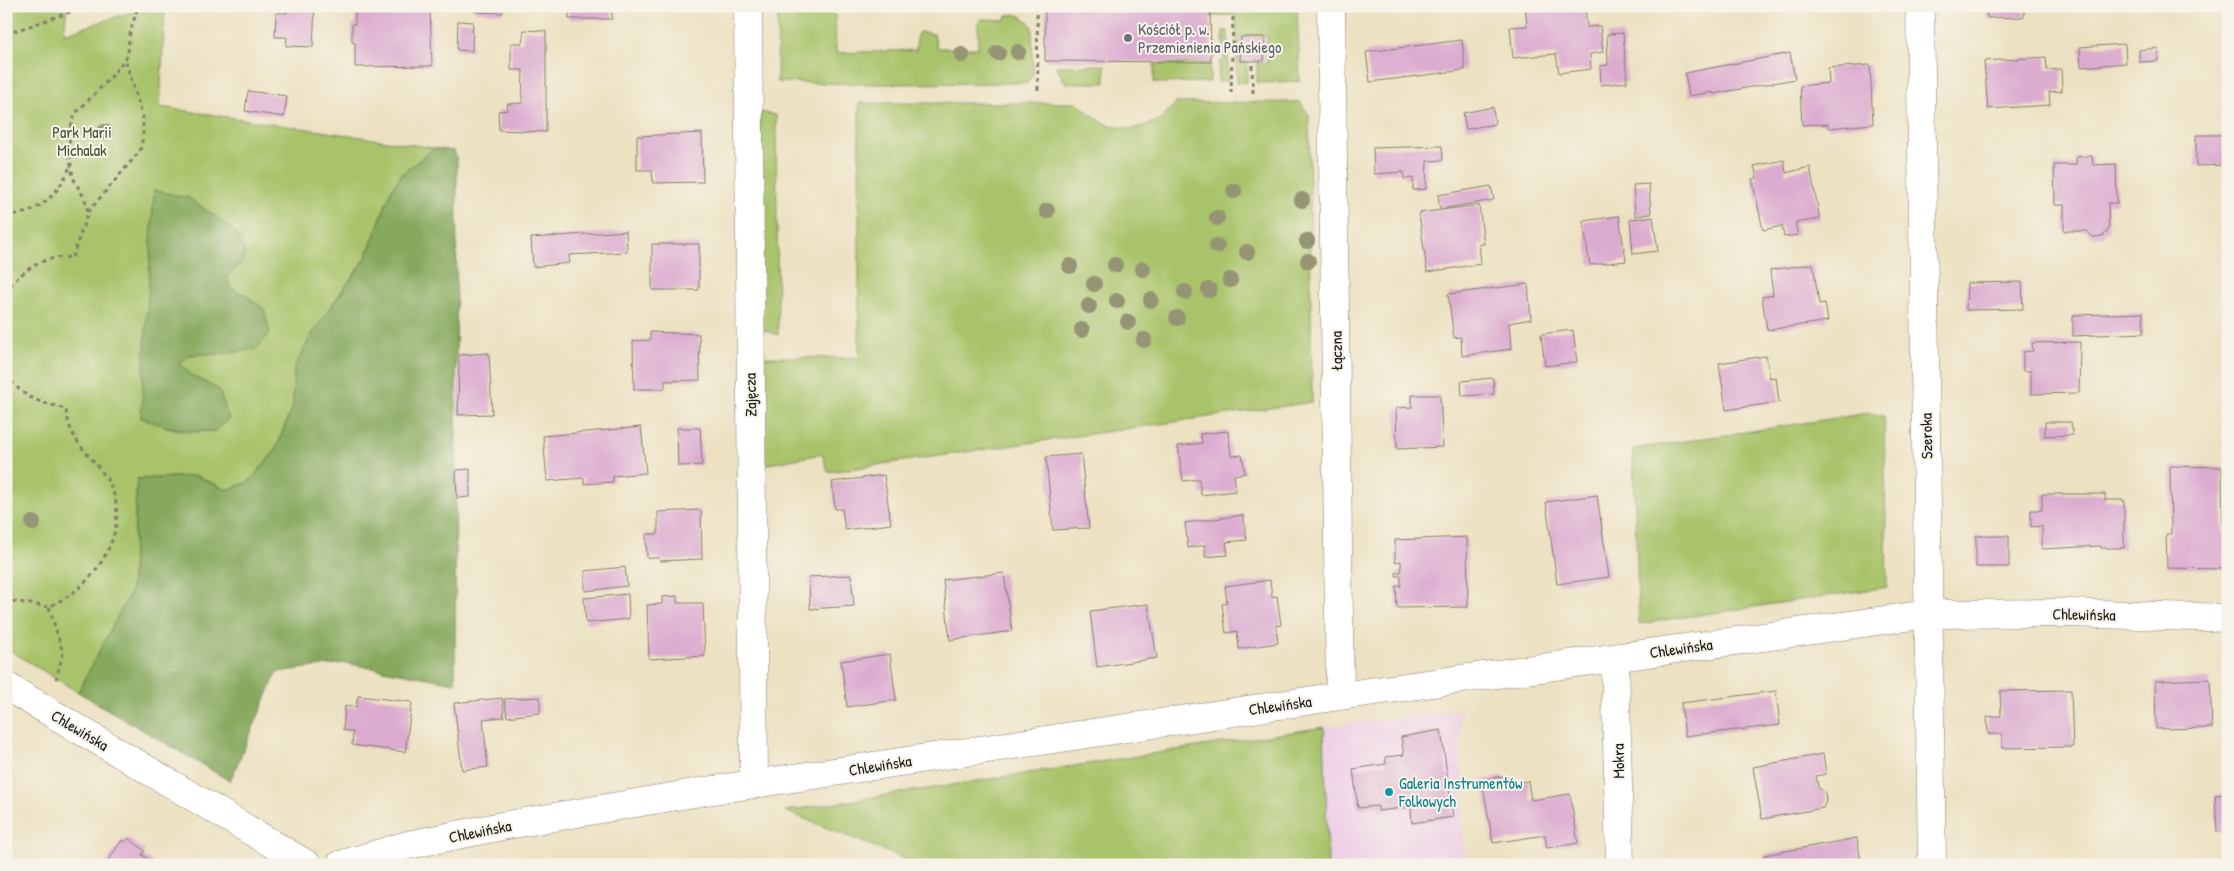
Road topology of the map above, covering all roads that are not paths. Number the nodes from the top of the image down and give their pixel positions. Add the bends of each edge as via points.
1 (748, 6) edge
2 (1331, 6) edge
3 (1920, 6) edge
4 (1928, 614) junction
5 (2228, 618) edge
6 (1615, 658) junction
7 (6, 686) edge
8 (1340, 696) junction
9 (754, 784) junction
10 (308, 865) edge
11 (340, 865) edge
12 (1620, 865) edge
13 (1932, 865) edge

1 - 9 street, Zajęcza
2 - 8 street, Łączna
3 - 4 street, Szeroka
4 - 5 street, Chlewińska via 2068,613
4 - 6 street, Chlewińska
4 - 13 street, Szeroka
6 - 8 street, Chlewińska
6 - 12 street, Mokra
7 - 10 street, Chlewińska
8 - 9 street, Chlewińska
9 - 11 street, Chlewińska via 502,826 408,845

